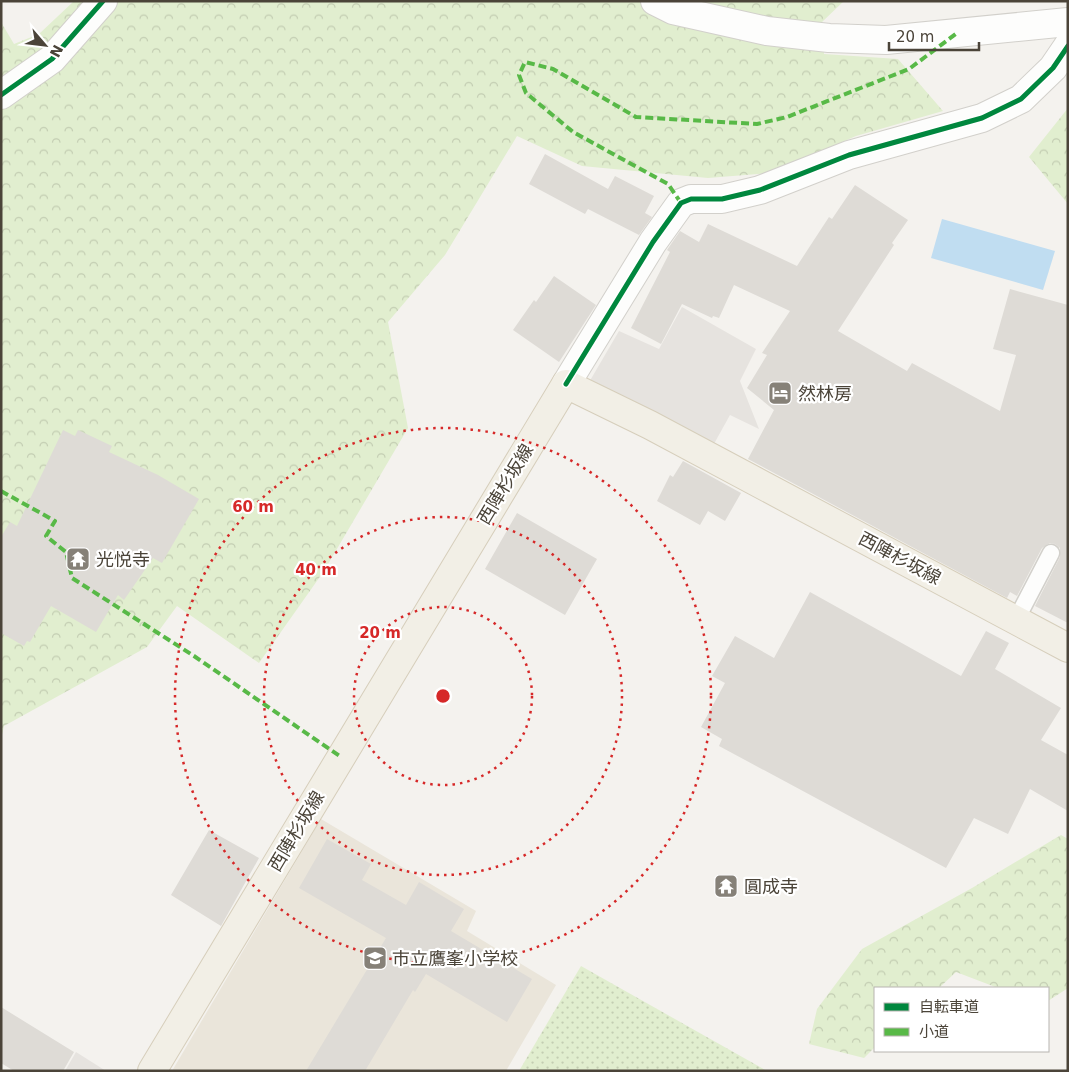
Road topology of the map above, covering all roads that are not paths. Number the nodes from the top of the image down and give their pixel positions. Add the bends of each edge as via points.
1 (103, 1) edge
2 (656, 1) edge
3 (1068, 22) edge
4 (1068, 46) edge
5 (1, 95) edge
6 (566, 384) junction
7 (1051, 553) dead end
8 (1016, 620) junction
9 (1068, 648) edge
10 (152, 1071) edge

1 - 5 street via 52,59
2 - 3 street via 673,10 767,31 829,38 886,40
4 - 6 street via 1053,68 1021,99 982,118 848,155 760,190 722,199 691,199 681,204 653,242
6 - 8 main road, 西陣杉坂線 via 650,425
6 - 10 main road, 西陣杉坂線
7 - 8 lane
8 - 9 main road, 西陣杉坂線

